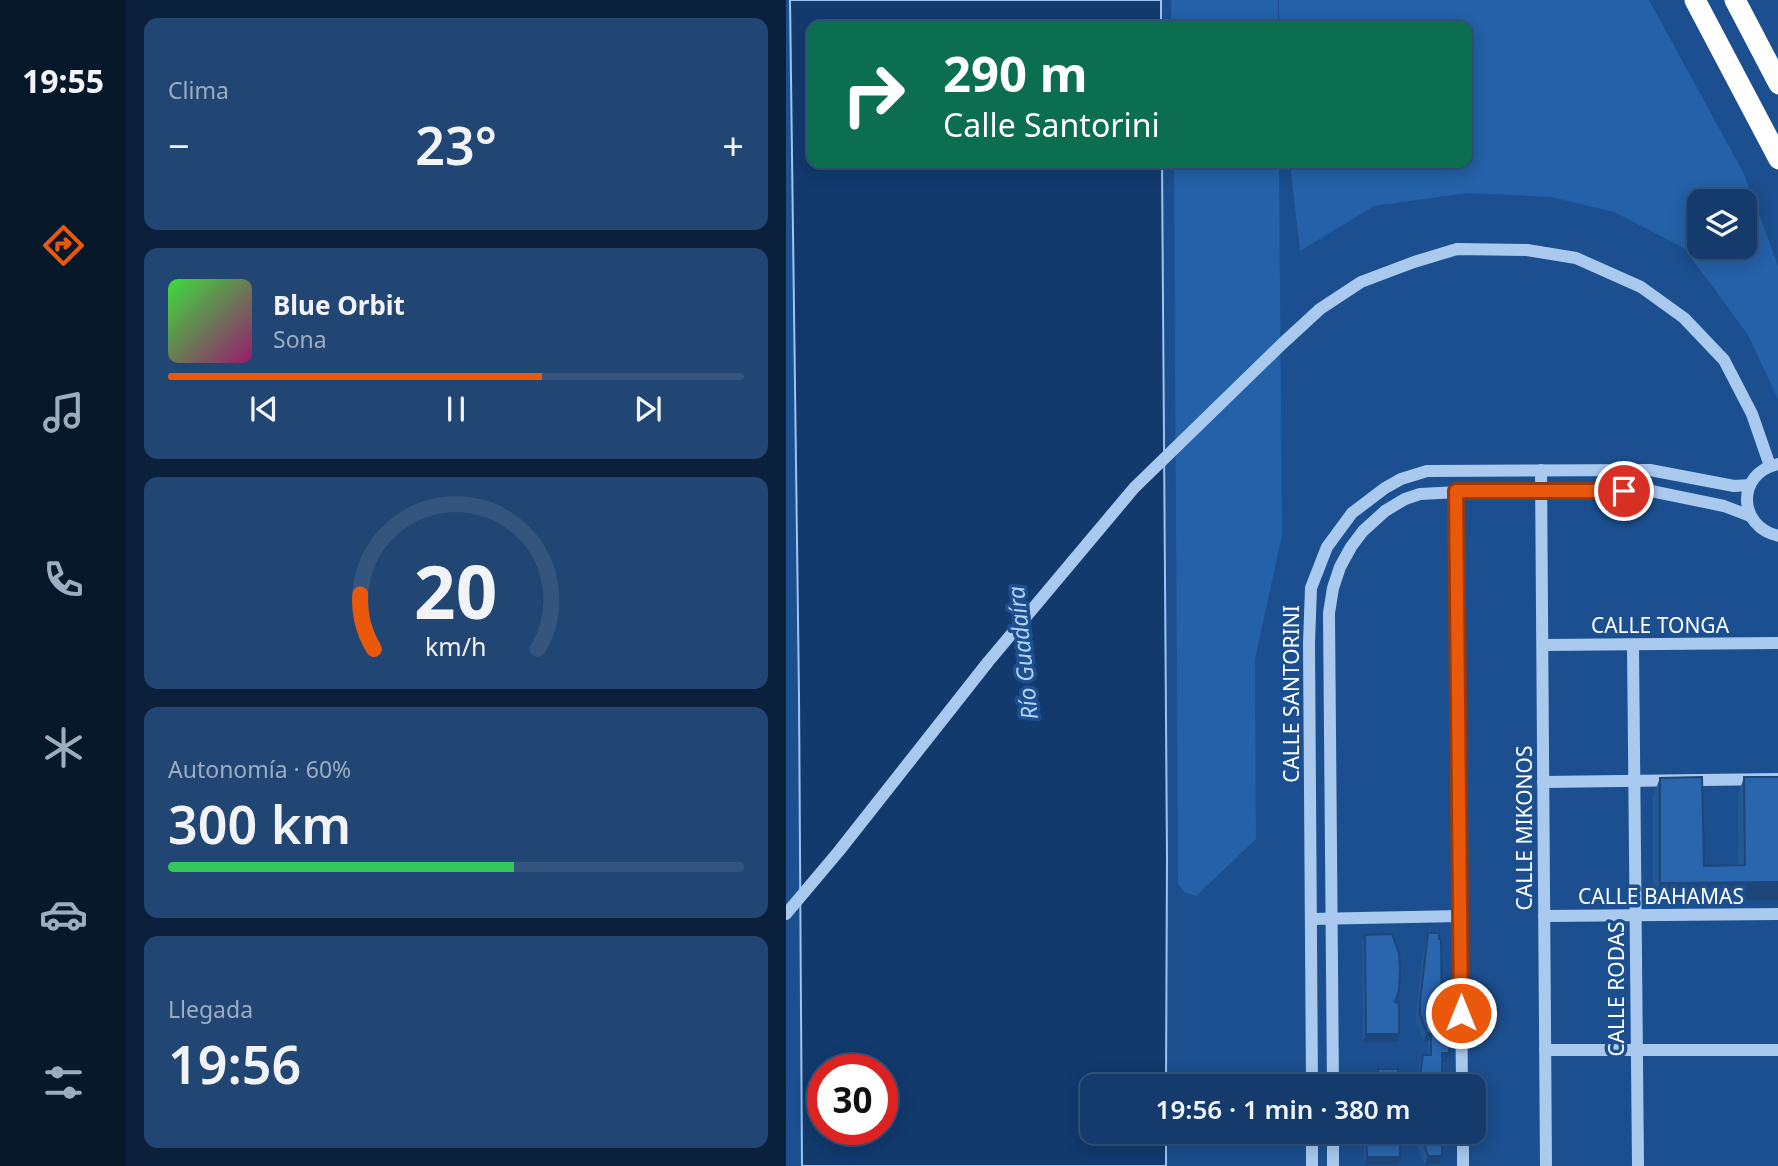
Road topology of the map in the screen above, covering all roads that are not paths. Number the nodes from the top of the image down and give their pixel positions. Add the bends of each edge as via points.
1 (1695, 0) edge
2 (1735, 0) edge
3 (1778, 84) edge
4 (1778, 159) edge
5 (1774, 465) edge
6 (1541, 470) junction
7 (1750, 485) junction
8 (1456, 491) junction
9 (1542, 491) junction
10 (1750, 516) junction
11 (1778, 536) edge
12 (1778, 643) edge
13 (1543, 645) junction
14 (1633, 645) junction
15 (1778, 779) edge
16 (1634, 780) junction
17 (1543, 782) junction
18 (786, 914) edge
19 (1778, 914) edge
20 (1635, 915) junction
21 (1460, 916) junction
22 (1544, 916) junction
23 (1332, 918) junction
24 (1311, 919) junction
25 (1545, 1050) junction
26 (1635, 1050) junction
27 (1778, 1050) edge
28 (1312, 1074) edge
29 (1333, 1074) edge
30 (1462, 1074) edge
31 (1312, 1144) edge
32 (1333, 1144) edge
33 (1463, 1144) edge
34 (1312, 1166) edge
35 (1333, 1166) edge
36 (1463, 1166) edge
37 (1547, 1166) edge
38 (1638, 1166) edge

1 - 4 highway
2 - 3 highway
5 - 7 street via 1759,472
5 - 18 street via 1724,360 1684,318 1641,287 1576,258 1527,250 1457,249 1361,282 1320,309 1134,488
6 - 7 street, CALLE SANTORINI via 1650,470
6 - 9 street, CALLE MIKONOS
6 - 24 street, CALLE SANTORINI via 1427,471 1401,479 1352,513 1327,547 1312,588 1309,643
7 - 10 street
8 - 9 street, CALLE SANTORINI
8 - 21 street
8 - 23 street, CALLE SANTORINI via 1420,494 1385,511 1351,547 1333,589 1329,613
9 - 10 street, CALLE SANTORINI via 1651,491
9 - 13 street, CALLE MIKONOS
10 - 11 street, CALLE SANTORINI via 1765,532
12 - 14 street, CALLE TONGA
13 - 14 street, CALLE TONGA
13 - 17 street, CALLE MIKONOS
14 - 16 street, CALLE RODAS
15 - 16 street
16 - 17 street
16 - 20 street, CALLE RODAS
17 - 22 street, CALLE MIKONOS
19 - 20 street, CALLE BAHAMAS
20 - 22 street, CALLE BAHAMAS
20 - 26 street, CALLE RODAS
21 - 23 street
21 - 30 street
22 - 25 street, CALLE MIKONOS
23 - 24 street
23 - 29 street, CALLE SANTORINI
24 - 28 street, CALLE SANTORINI
25 - 26 street
25 - 37 street, CALLE MIKONOS
26 - 27 street
26 - 38 street, CALLE RODAS
31 - 34 street
32 - 35 street
33 - 36 street

